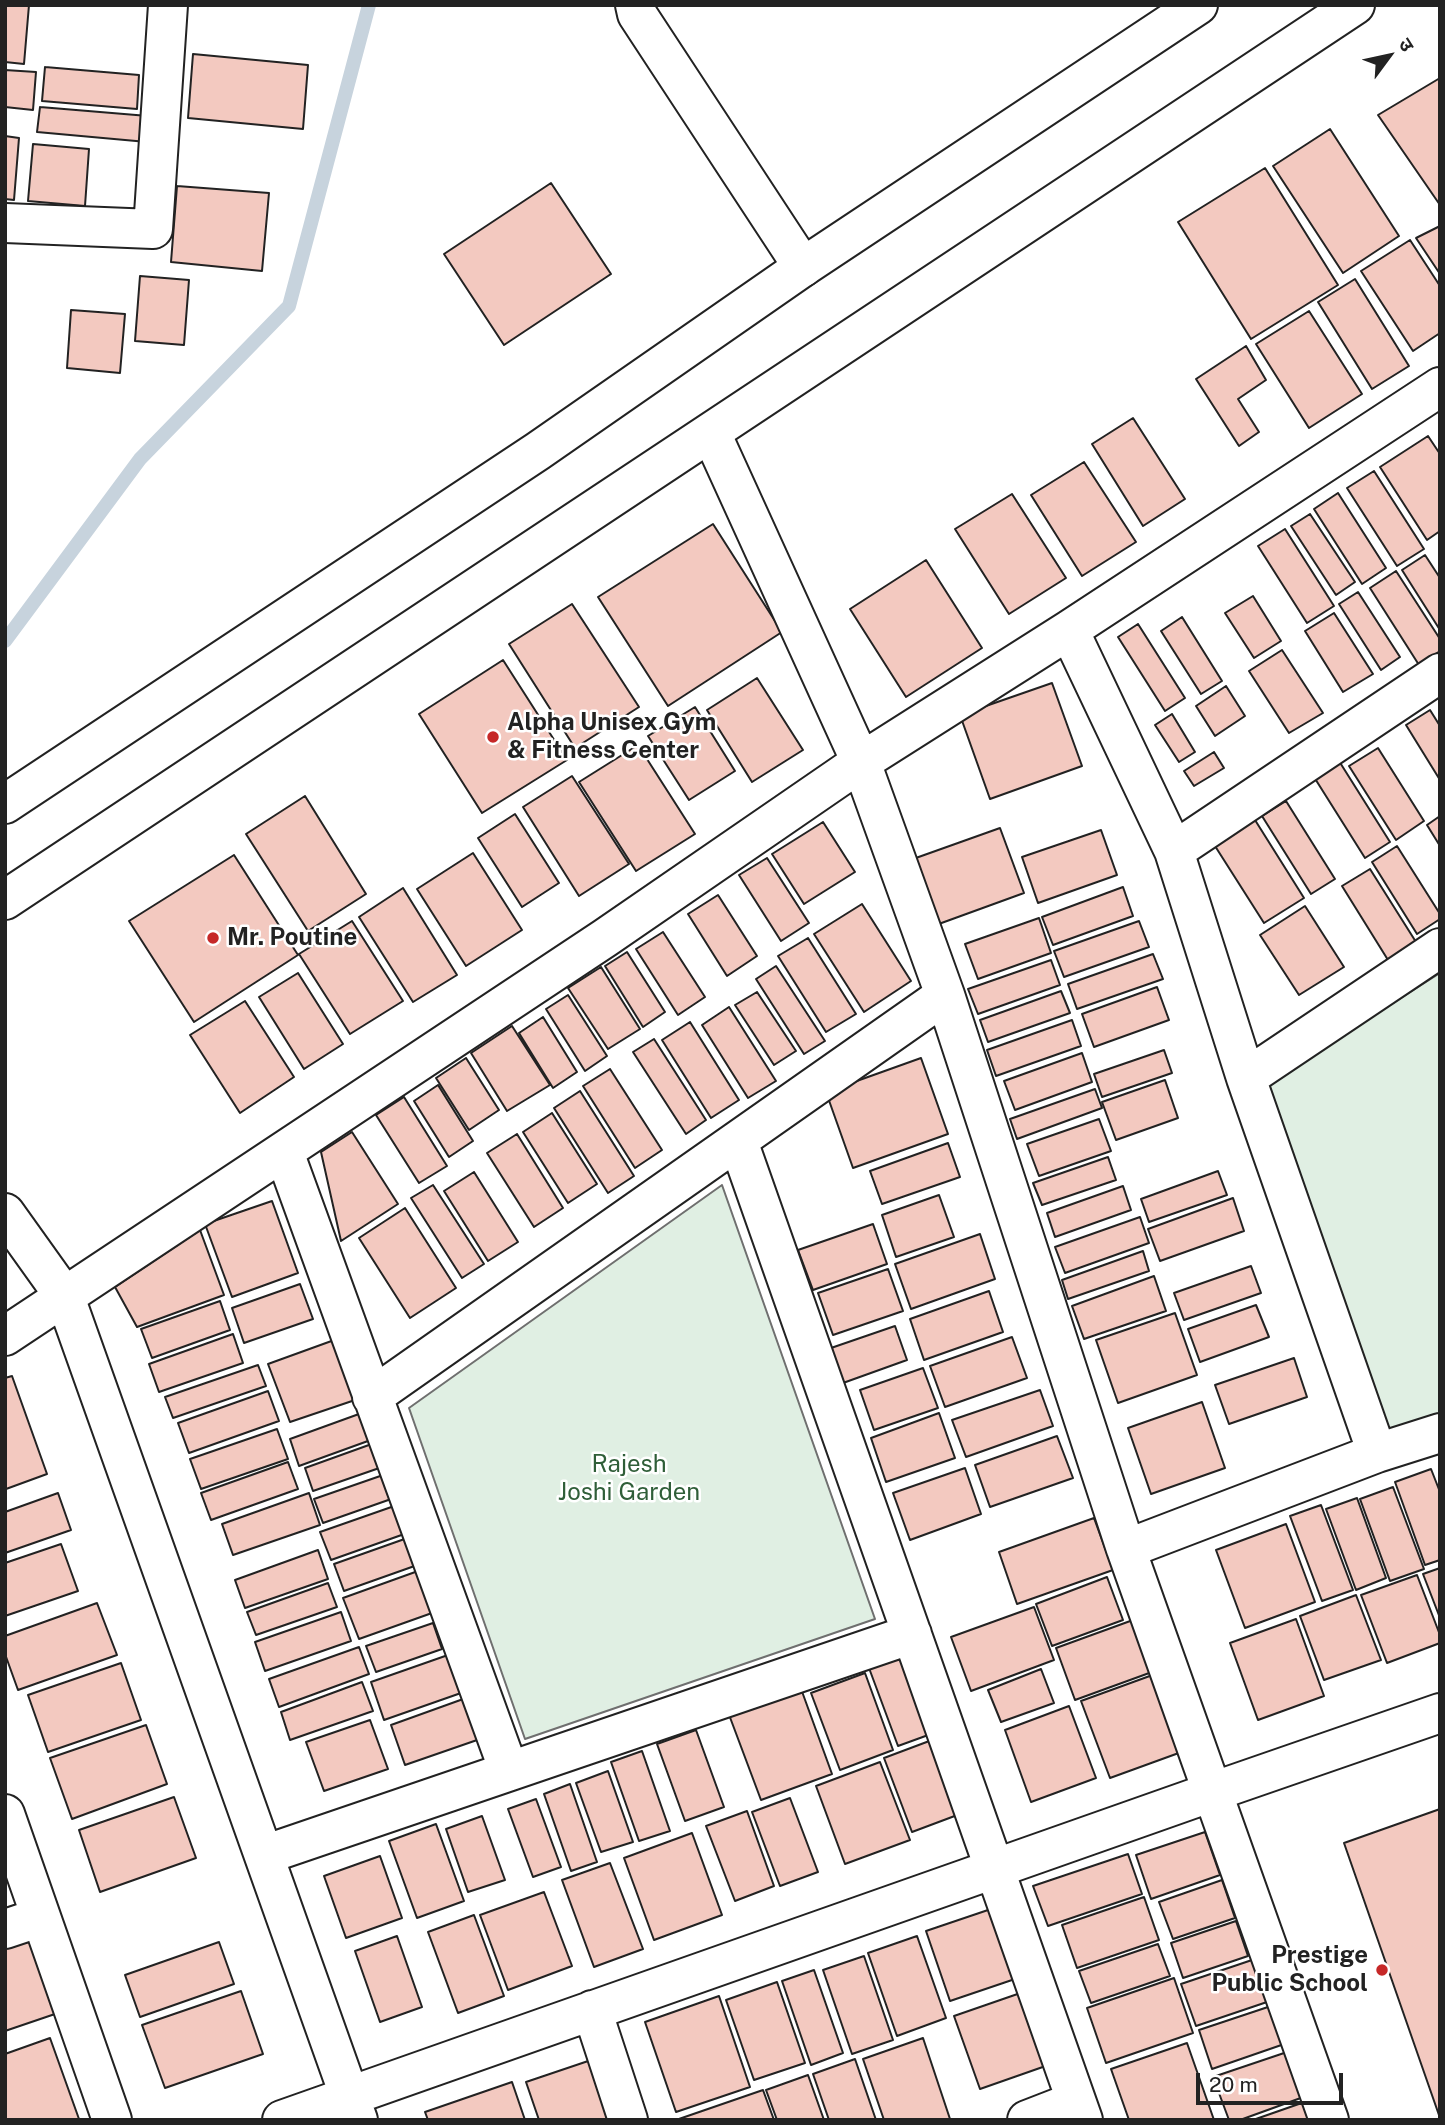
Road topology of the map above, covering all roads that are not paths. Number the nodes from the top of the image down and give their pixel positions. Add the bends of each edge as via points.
1 (168, 5) edge
2 (635, 5) edge
3 (1198, 5) edge
4 (1356, 5) edge
5 (5, 223) edge
6 (803, 267) junction
7 (1440, 387) edge
8 (710, 433) junction
9 (1069, 630) junction
10 (1440, 673) edge
11 (861, 762) junction
12 (5, 804) edge
13 (1174, 851) junction
14 (5, 900) edge
15 (1440, 948) edge
16 (945, 995) junction
17 (1246, 1078) junction
18 (738, 1141) junction
19 (284, 1152) junction
20 (5, 1213) edge
21 (65, 1297) junction
22 (5, 1336) edge
23 (372, 1397) junction
24 (1440, 1433) edge
25 (1377, 1453) junction
26 (1126, 1549) junction
27 (912, 1634) junction
28 (1440, 1713) edge
29 (509, 1771) junction
30 (1212, 1791) junction
31 (5, 1814) edge
32 (264, 1855) junction
33 (994, 1868) junction
34 (41, 1917) junction
35 (5, 1929) edge
36 (592, 2010) junction
37 (354, 2108) edge
38 (1079, 2110) edge
39 (112, 2120) edge
40 (282, 2120) edge
41 (628, 2120) edge
42 (1027, 2120) edge
43 (1329, 2120) edge

1 - 5 street via 153,229
2 - 6 street
3 - 6 street
4 - 8 street
6 - 12 street via 538,451
7 - 9 street
8 - 11 street
8 - 14 street
9 - 11 street
9 - 13 street
10 - 13 street
11 - 16 street
11 - 19 street
13 - 17 street
15 - 17 street
16 - 18 street
16 - 26 street
17 - 25 street
18 - 23 street
18 - 27 street
19 - 21 street
19 - 23 street
20 - 21 street
21 - 22 street
21 - 32 street
23 - 29 street
24 - 25 street
25 - 26 street
26 - 30 street
27 - 29 street
27 - 33 street
28 - 30 street
29 - 32 street
30 - 33 street
30 - 43 street
31 - 34 street
32 - 37 street
33 - 36 street
33 - 38 street
34 - 35 street
34 - 39 street
36 - 37 street
36 - 41 street
37 - 40 street
38 - 42 street

